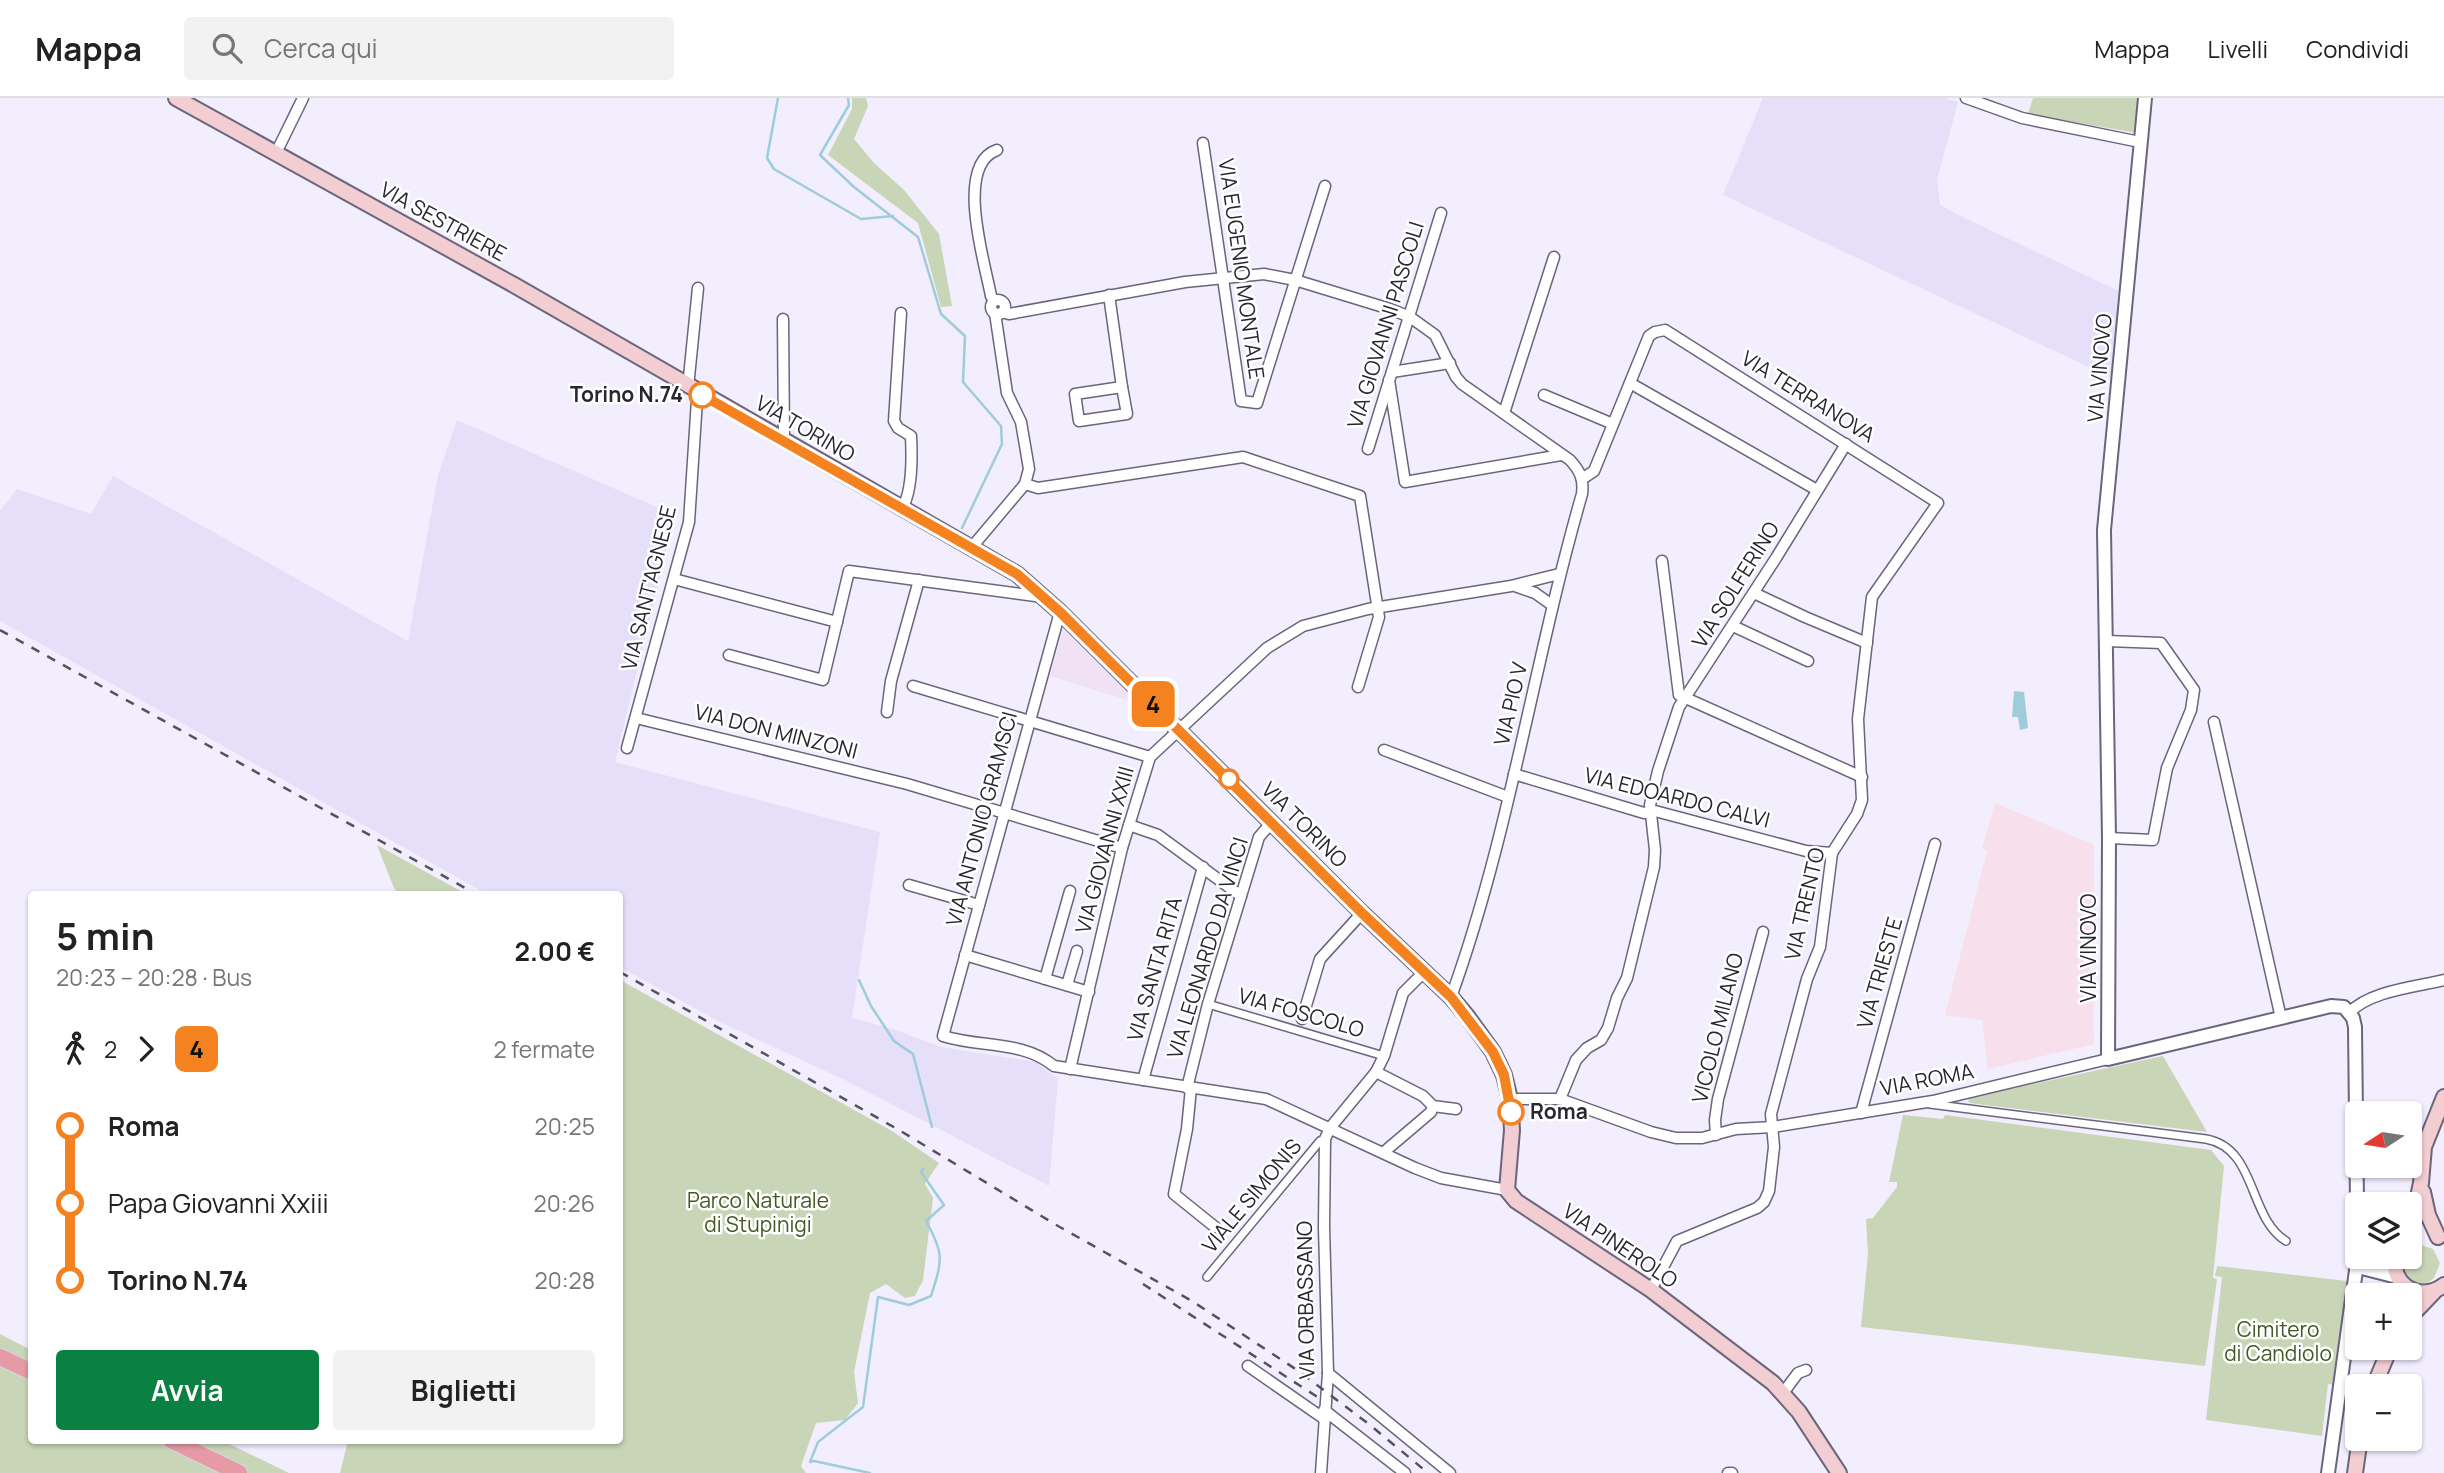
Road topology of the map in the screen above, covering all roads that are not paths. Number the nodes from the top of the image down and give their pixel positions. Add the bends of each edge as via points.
1 (176, 98) edge
2 (303, 98) edge
3 (1966, 98) edge
4 (2145, 98) edge
5 (2140, 142) junction
6 (1203, 143) dead end
7 (997, 150) dead end
8 (276, 153) junction
9 (1325, 186) dead end
10 (1441, 212) dead end
11 (1554, 257) dead end
12 (1223, 278) junction
13 (1296, 281) junction
14 (698, 288) dead end
15 (1109, 295) junction
16 (999, 307) junction
17 (901, 313) dead end
18 (1409, 317) junction
19 (783, 319) dead end
20 (1655, 332) joint
21 (1450, 363) junction
22 (1390, 376) junction
23 (1630, 383) junction
24 (1122, 387) junction
25 (694, 390) junction
26 (1544, 395) dead end
27 (1504, 413) junction
28 (1613, 424) junction
29 (784, 441) junction
30 (1846, 444) junction
31 (1368, 449) dead end
32 (1561, 454) junction
33 (1582, 479) junction
34 (1024, 484) junction
35 (1817, 490) junction
36 (1938, 503) joint
37 (902, 508) junction
38 (972, 547) junction
39 (1662, 561) dead end
40 (1559, 574) junction
41 (674, 579) junction
42 (919, 580) junction
43 (1511, 586) junction
44 (1754, 593) junction
45 (1043, 597) junction
46 (1552, 605) junction
47 (1379, 607) junction
48 (1060, 612) junction
49 (837, 622) junction
50 (1733, 626) junction
51 (2107, 642) junction
52 (1867, 643) junction
53 (729, 655) dead end
54 (1808, 661) dead end
55 (913, 686) dead end
56 (1358, 687) dead end
57 (1684, 698) junction
58 (887, 712) dead end
59 (636, 718) junction
60 (1029, 720) junction
61 (2214, 722) dead end
62 (1180, 730) junction
63 (627, 748) dead end
64 (1384, 750) dead end
65 (1150, 757) junction
66 (1514, 774) junction
67 (1862, 777) junction
68 (1508, 797) junction
69 (1005, 812) junction
70 (1650, 812) junction
71 (1272, 822) junction
72 (1129, 825) junction
73 (2109, 838) junction
74 (1935, 844) dead end
75 (1122, 848) junction
76 (1832, 853) junction
77 (1203, 867) junction
78 (909, 885) dead end
79 (1070, 891) dead end
80 (1241, 896) junction
81 (979, 905) junction
82 (1362, 913) junction
83 (1763, 932) dead end
84 (1077, 951) dead end
85 (965, 955) junction
86 (1424, 972) junction
87 (1045, 979) junction
88 (2444, 980) edge
89 (1067, 985) junction
90 (1089, 992) junction
91 (1451, 997) junction
92 (1208, 1004) junction
93 (2349, 1013) junction
94 (2281, 1018) junction
95 (1302, 1019) joint
96 (1299, 1030) junction
97 (1384, 1056) junction
98 (2108, 1059) junction
99 (1070, 1069) junction
100 (1376, 1072) junction
101 (1143, 1080) junction
102 (1189, 1088) junction
103 (2444, 1097) edge
104 (1510, 1099) junction
105 (1560, 1099) junction
106 (1923, 1103) junction
107 (1433, 1106) junction
108 (1456, 1109) dead end
109 (1861, 1113) junction
110 (1773, 1127) junction
111 (1330, 1128) junction
112 (1716, 1135) junction
113 (1325, 1139) junction
114 (1384, 1152) junction
115 (2421, 1184) junction
116 (1507, 1190) junction
117 (2357, 1192) edge
118 (2419, 1192) edge
119 (1215, 1227) dead end
120 (2422, 1235) edge
121 (2441, 1239) edge
122 (2286, 1241) dead end
123 (2358, 1269) edge
124 (2374, 1269) edge
125 (1207, 1277) dead end
126 (2397, 1283) edge
127 (2439, 1288) edge
128 (1651, 1290) junction
129 (2422, 1305) edge
130 (0, 1357) edge
131 (1248, 1366) dead end
132 (28, 1370) edge
133 (1806, 1370) dead end
134 (1328, 1373) junction
135 (1783, 1393) junction
136 (1324, 1414) junction
137 (180, 1444) edge
138 (2358, 1451) edge
139 (1400, 1471) edge
140 (239, 1473) edge
141 (1321, 1473) edge
142 (1450, 1473) edge
143 (1839, 1473) edge
144 (2328, 1473) edge
145 (2355, 1473) edge

1 - 8 main road, VIA SESTRIERE
2 - 8 street
3 - 5 street via 2022,118
4 - 5 street, VIA VINOVO
5 - 51 street, VIA VINOVO via 2104,530
6 - 12 street, VIA EUGENIO MONTALE
7 - 16 street via 983,160 973,190 991,296
8 - 25 main road, VIA SESTRIERE
9 - 13 street
10 - 18 street, VIA GIOVANNI PASCOLI
11 - 27 street
12 - 13 street via 1264,274
12 - 13 street, VIA EUGENIO MONTALE via 1241,401 1257,403
12 - 15 street
13 - 18 street
14 - 25 street, VIA SANT'AGNESE
15 - 16 street via 1023,310
15 - 24 street
16 - 34 street via 1007,393 1021,422 1029,469
17 - 37 street via 894,421 911,436 912,460 908,498
18 - 21 street via 1430,329
18 - 22 street, VIA GIOVANNI PASCOLI
19 - 29 street
20 - 23 street, VIA PIO V via 1647,339
20 - 30 street, VIA TERRANOVA via 1669,332
21 - 22 street
21 - 27 street via 1462,384
22 - 31 street, VIA GIOVANNI PASCOLI
22 - 32 street via 1405,482
23 - 28 street, VIA PIO V
23 - 35 street
24 - 24 street via 1075,394 1079,421 1127,414
25 - 29 main road, VIA TORINO
25 - 41 street, VIA SANT'AGNESE via 690,511
26 - 28 street
27 - 32 street
28 - 33 street, VIA PIO V via 1594,471
29 - 37 main road, VIA TORINO
30 - 35 street, VIA SOLFERINO
30 - 36 street, VIA TERRANOVA
32 - 33 street
33 - 40 street, VIA PIO V via 1582,494
34 - 38 street
34 - 47 street via 1038,488 1243,457 1360,496
35 - 44 street, VIA SOLFERINO
36 - 52 street, VIA TRENTO via 1872,597
37 - 38 main road, VIA TORINO
38 - 45 main road, VIA TORINO via 1017,574
39 - 57 street, VIA SOLFERINO via 1679,695
40 - 43 street, VIA GIOVANNI XXIII
40 - 46 street, VIA PIO V
41 - 49 street
41 - 59 street, VIA SANT'AGNESE
42 - 45 street
42 - 49 street via 849,570
42 - 58 street
43 - 46 street via 1535,593
43 - 47 street, VIA GIOVANNI XXIII
44 - 50 street, VIA SOLFERINO
44 - 52 street
45 - 48 main road, VIA TORINO
46 - 66 street, VIA PIO V
47 - 56 street
47 - 62 street, VIA GIOVANNI XXIII via 1316,621 1281,638
48 - 60 street, VIA ANTONIO GRAMSCI
48 - 62 main road, VIA TORINO
49 - 53 street via 823,680
50 - 54 street
50 - 57 street, VIA SOLFERINO
51 - 73 street, VIA VINOVO
51 - 73 street via 2161,643 2194,690 2191,710 2167,768 2153,840
52 - 67 street, VIA TRENTO via 1858,719
55 - 60 street
57 - 67 street
57 - 70 street, VIA SOLFERINO via 1658,771
59 - 63 street, VIA SANT'AGNESE
59 - 69 street, VIA DON MINZONI
60 - 65 street
60 - 69 street, VIA ANTONIO GRAMSCI
61 - 94 street
62 - 65 street, VIA GIOVANNI XXIII
62 - 71 main road, VIA TORINO
64 - 68 street
65 - 72 street, VIA GIOVANNI XXIII
66 - 68 street, VIA PIO V
66 - 70 street, VIA EDOARDO CALVI
67 - 76 street, VIA TRENTO via 1857,814
68 - 91 street, VIA PIO V
69 - 75 street, VIA DON MINZONI
69 - 81 street, VIA ANTONIO GRAMSCI
70 - 76 street, VIA EDOARDO CALVI via 1805,851
70 - 105 street, VIA SOLFERINO via 1654,867 1627,978 1605,1035 1576,1060
71 - 80 street, VIA LEONARDO DA VINCI via 1259,837
71 - 82 main road, VIA TORINO
72 - 75 street, VIA GIOVANNI XXIII
72 - 77 street via 1158,835
73 - 98 street, VIA VINOVO
74 - 109 street, VIA TRIESTE
75 - 90 street, VIA GIOVANNI XXIII
76 - 110 street, VIA TRENTO via 1819,947 1771,1114
77 - 80 street
77 - 101 street, VIA SANTA RITA
78 - 81 street
79 - 87 street, VIA GIOVANNI XXIII
80 - 92 street, VIA LEONARDO DA VINCI
81 - 85 street, VIA ANTONIO GRAMSCI
82 - 86 main road, VIA TORINO
82 - 95 street via 1320,959
83 - 112 street, VICOLO MILANO via 1718,1099
84 - 89 street, VIA GIOVANNI XXIII
85 - 87 street
85 - 99 street, VIA ANTONIO GRAMSCI via 943,1036 1034,1052 1054,1066
86 - 91 main road, VIA TORINO
86 - 97 street, VIA ORBASSANO via 1403,993
87 - 89 street
88 - 93 street via 2372,997
89 - 90 street
90 - 99 street, VIA GIOVANNI XXIII
91 - 104 main road, VIA TORINO via 1493,1052
92 - 96 street, VIA FOSCOLO
92 - 102 street, VIA LEONARDO DA VINCI
93 - 94 street, VIA ROMA via 2340,1005
93 - 117 street via 2356,1027
94 - 98 street, VIA ROMA
95 - 96 street
96 - 97 street, VIA FOSCOLO
97 - 100 street, VIA ORBASSANO
98 - 106 street, VIA ROMA
99 - 101 street
100 - 107 street
100 - 111 street, VIA ORBASSANO
101 - 102 street
102 - 111 street via 1266,1099
102 - 119 street, VIA LEONARDO DA VINCI via 1187,1129 1174,1194
103 - 115 main road via 2424,1147
104 - 105 street, VIA ROMA
104 - 116 main road
105 - 112 street, VIA ROMA via 1676,1138
106 - 109 street, VIA ROMA
106 - 122 street via 2221,1143 2236,1156 2272,1228
107 - 108 street
107 - 114 street
109 - 110 street, VIA ROMA
110 - 112 street, VIA ROMA
110 - 128 street, VIA TRENTO via 1771,1178 1764,1202 1678,1241
111 - 113 street, VIA ORBASSANO
111 - 114 street
113 - 125 street, VIALE SIMONIS
113 - 134 street, VIA ORBASSANO
114 - 116 street via 1441,1178
115 - 118 main road
115 - 121 main road via 2428,1215
116 - 128 main road, VIA PINEROLO via 1516,1201
120 - 121 main road
123 - 144 street
124 - 126 street
127 - 129 main road
128 - 135 main road, VIA PINEROLO
130 - 132 main road
131 - 136 street
133 - 135 street via 1798,1373
134 - 136 street, VIA ORBASSANO
134 - 142 street
135 - 143 main road, VIA PINEROLO
136 - 139 street
136 - 141 street, VIA ORBASSANO
137 - 140 main road
138 - 145 main road

